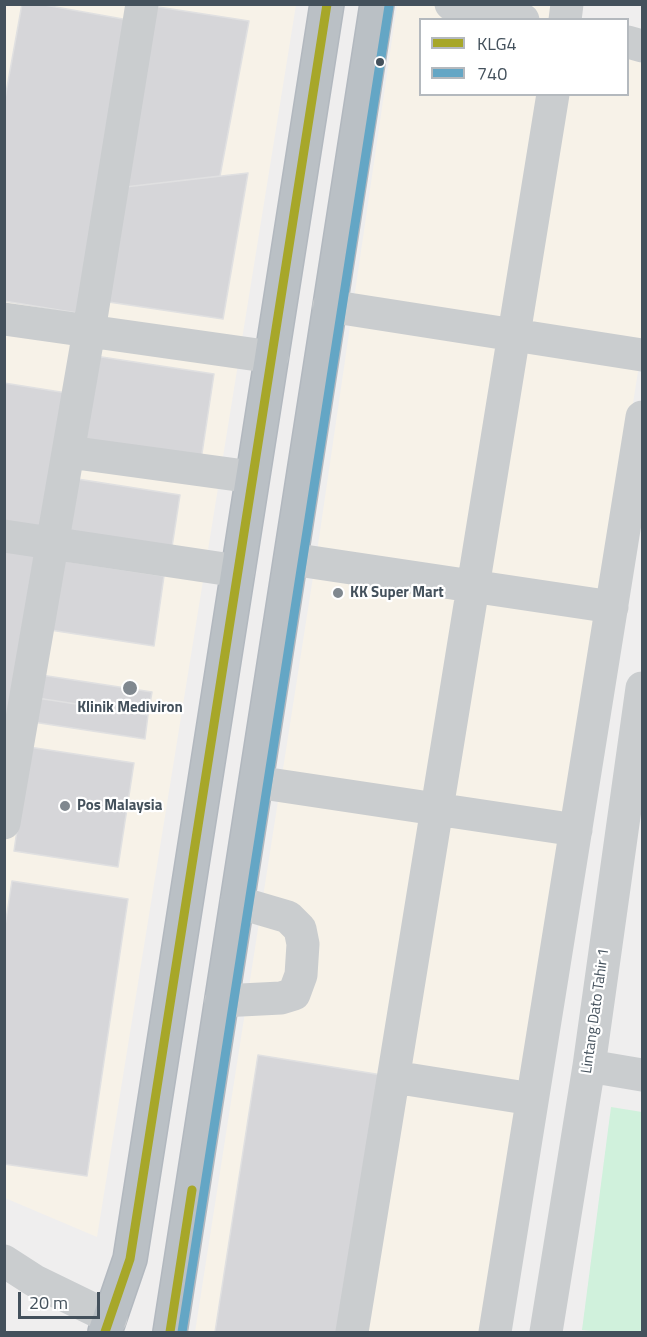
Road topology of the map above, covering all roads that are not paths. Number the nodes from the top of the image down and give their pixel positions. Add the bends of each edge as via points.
1 (142, 4) edge
2 (327, 4) edge
3 (377, 4) edge
4 (451, 4) edge
5 (514, 18) edge
6 (553, 96) edge
7 (329, 306) junction
8 (4, 319) edge
9 (89, 331) junction
10 (514, 335) junction
11 (642, 355) edge
12 (272, 357) junction
13 (642, 417) edge
14 (69, 452) junction
15 (252, 477) junction
16 (4, 536) edge
17 (52, 543) junction
18 (291, 560) junction
19 (238, 571) junction
20 (473, 586) junction
21 (612, 607) junction
22 (642, 688) edge
23 (637, 753) edge
24 (256, 782) junction
25 (437, 809) junction
26 (4, 823) edge
27 (576, 830) junction
28 (237, 902) junction
29 (221, 1001) junction
30 (589, 1066) junction
31 (642, 1075) edge
32 (394, 1077) junction
33 (532, 1099) junction
34 (4, 1261) edge
35 (108, 1325) edge
36 (170, 1332) edge
37 (352, 1332) edge
38 (495, 1332) edge
39 (546, 1332) edge

1 - 9 street
2 - 12 highway
3 - 7 highway
4 - 5 street
6 - 10 street
7 - 10 street
7 - 18 highway
8 - 9 street
9 - 12 street
9 - 14 street
10 - 11 street
10 - 20 street
12 - 15 highway
13 - 21 street
14 - 15 street
14 - 17 street
15 - 19 highway
16 - 17 street
17 - 19 street
17 - 26 street
18 - 20 street
18 - 24 highway
19 - 35 highway via 130,1259
20 - 21 street
20 - 25 street
21 - 27 street
22 - 23 street, Lintang Dato Tahir 1
23 - 30 street, Lintang Dato Tahir 1
24 - 25 street
24 - 28 highway
25 - 27 street
25 - 32 street
27 - 33 street
28 - 29 highway
28 - 29 street via 288,917 300,929 301,975 294,994
29 - 36 highway
30 - 31 street
30 - 39 street, Lintang Dato Tahir 1
32 - 33 street
32 - 37 street
33 - 38 street
34 - 35 street

